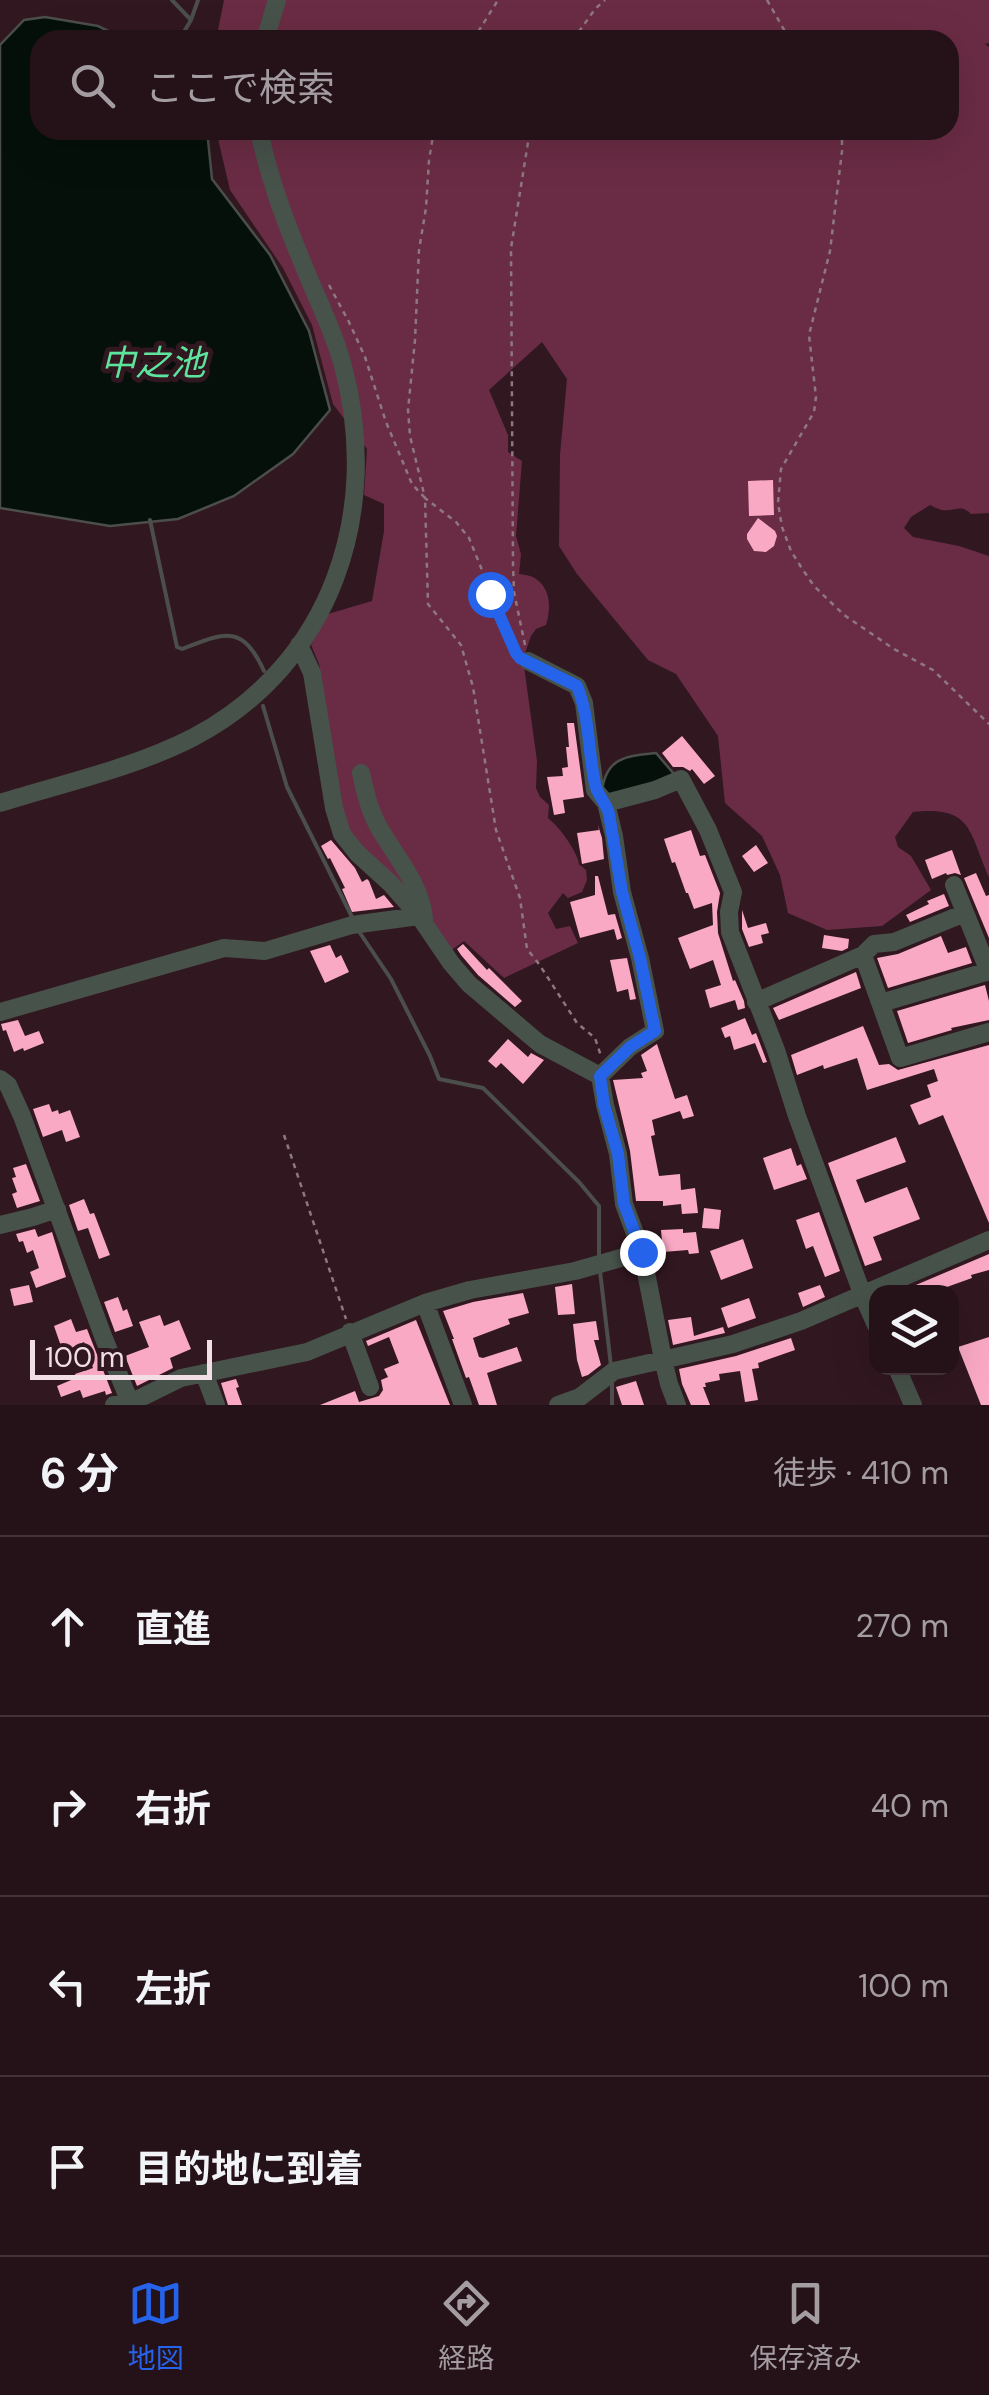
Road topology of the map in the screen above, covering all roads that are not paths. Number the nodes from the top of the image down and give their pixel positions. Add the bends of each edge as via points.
1 (277, 0) edge
2 (267, 30) edge
3 (261, 140) edge
4 (299, 645) junction
5 (528, 661) road end
6 (361, 773) dead end
7 (606, 802) junction
8 (0, 803) edge
9 (954, 885) dead end
10 (965, 913) junction
11 (422, 919) junction
12 (864, 955) junction
13 (989, 972) edge
14 (756, 1002) junction
15 (881, 1003) junction
16 (0, 1012) edge
17 (989, 1032) edge
18 (600, 1076) junction
19 (0, 1079) edge
20 (57, 1209) junction
21 (0, 1225) edge
22 (989, 1240) edge
23 (642, 1252) junction
24 (862, 1296) junction
25 (425, 1303) junction
26 (869, 1310) edge
27 (350, 1332) junction
28 (662, 1359) junction
29 (204, 1373) junction
30 (900, 1375) edge
31 (370, 1387) dead end
32 (581, 1401) edge
33 (125, 1404) edge
34 (216, 1405) edge
35 (462, 1405) edge
36 (558, 1405) edge
37 (677, 1405) edge
38 (913, 1405) edge

1 - 2 street
3 - 4 street via 272,186 342,363 356,468 344,554 320,614
4 - 8 street via 252,698 195,736 158,754
4 - 11 street via 312,672 342,834
5 - 7 street via 577,686 596,790
6 - 11 street via 378,825 416,887
7 - 14 street via 681,778 733,892 730,932
7 - 18 street via 655,1031
9 - 10 street
10 - 12 street via 874,944
10 - 13 street
11 - 16 street via 355,925 265,952 224,948
11 - 18 street via 451,963 506,1017
12 - 14 street
12 - 15 street
13 - 15 street
14 - 24 street
15 - 17 street via 900,1058
18 - 23 street via 624,1204
19 - 20 street via 14,1096
20 - 21 street
20 - 33 street
22 - 24 street
23 - 25 street
23 - 28 street
24 - 26 street
24 - 28 street via 733,1344
25 - 27 street
25 - 35 street
27 - 29 street via 307,1352
27 - 31 street
28 - 32 street via 611,1372
28 - 37 street
29 - 33 street
29 - 34 street
30 - 38 street
32 - 36 street

